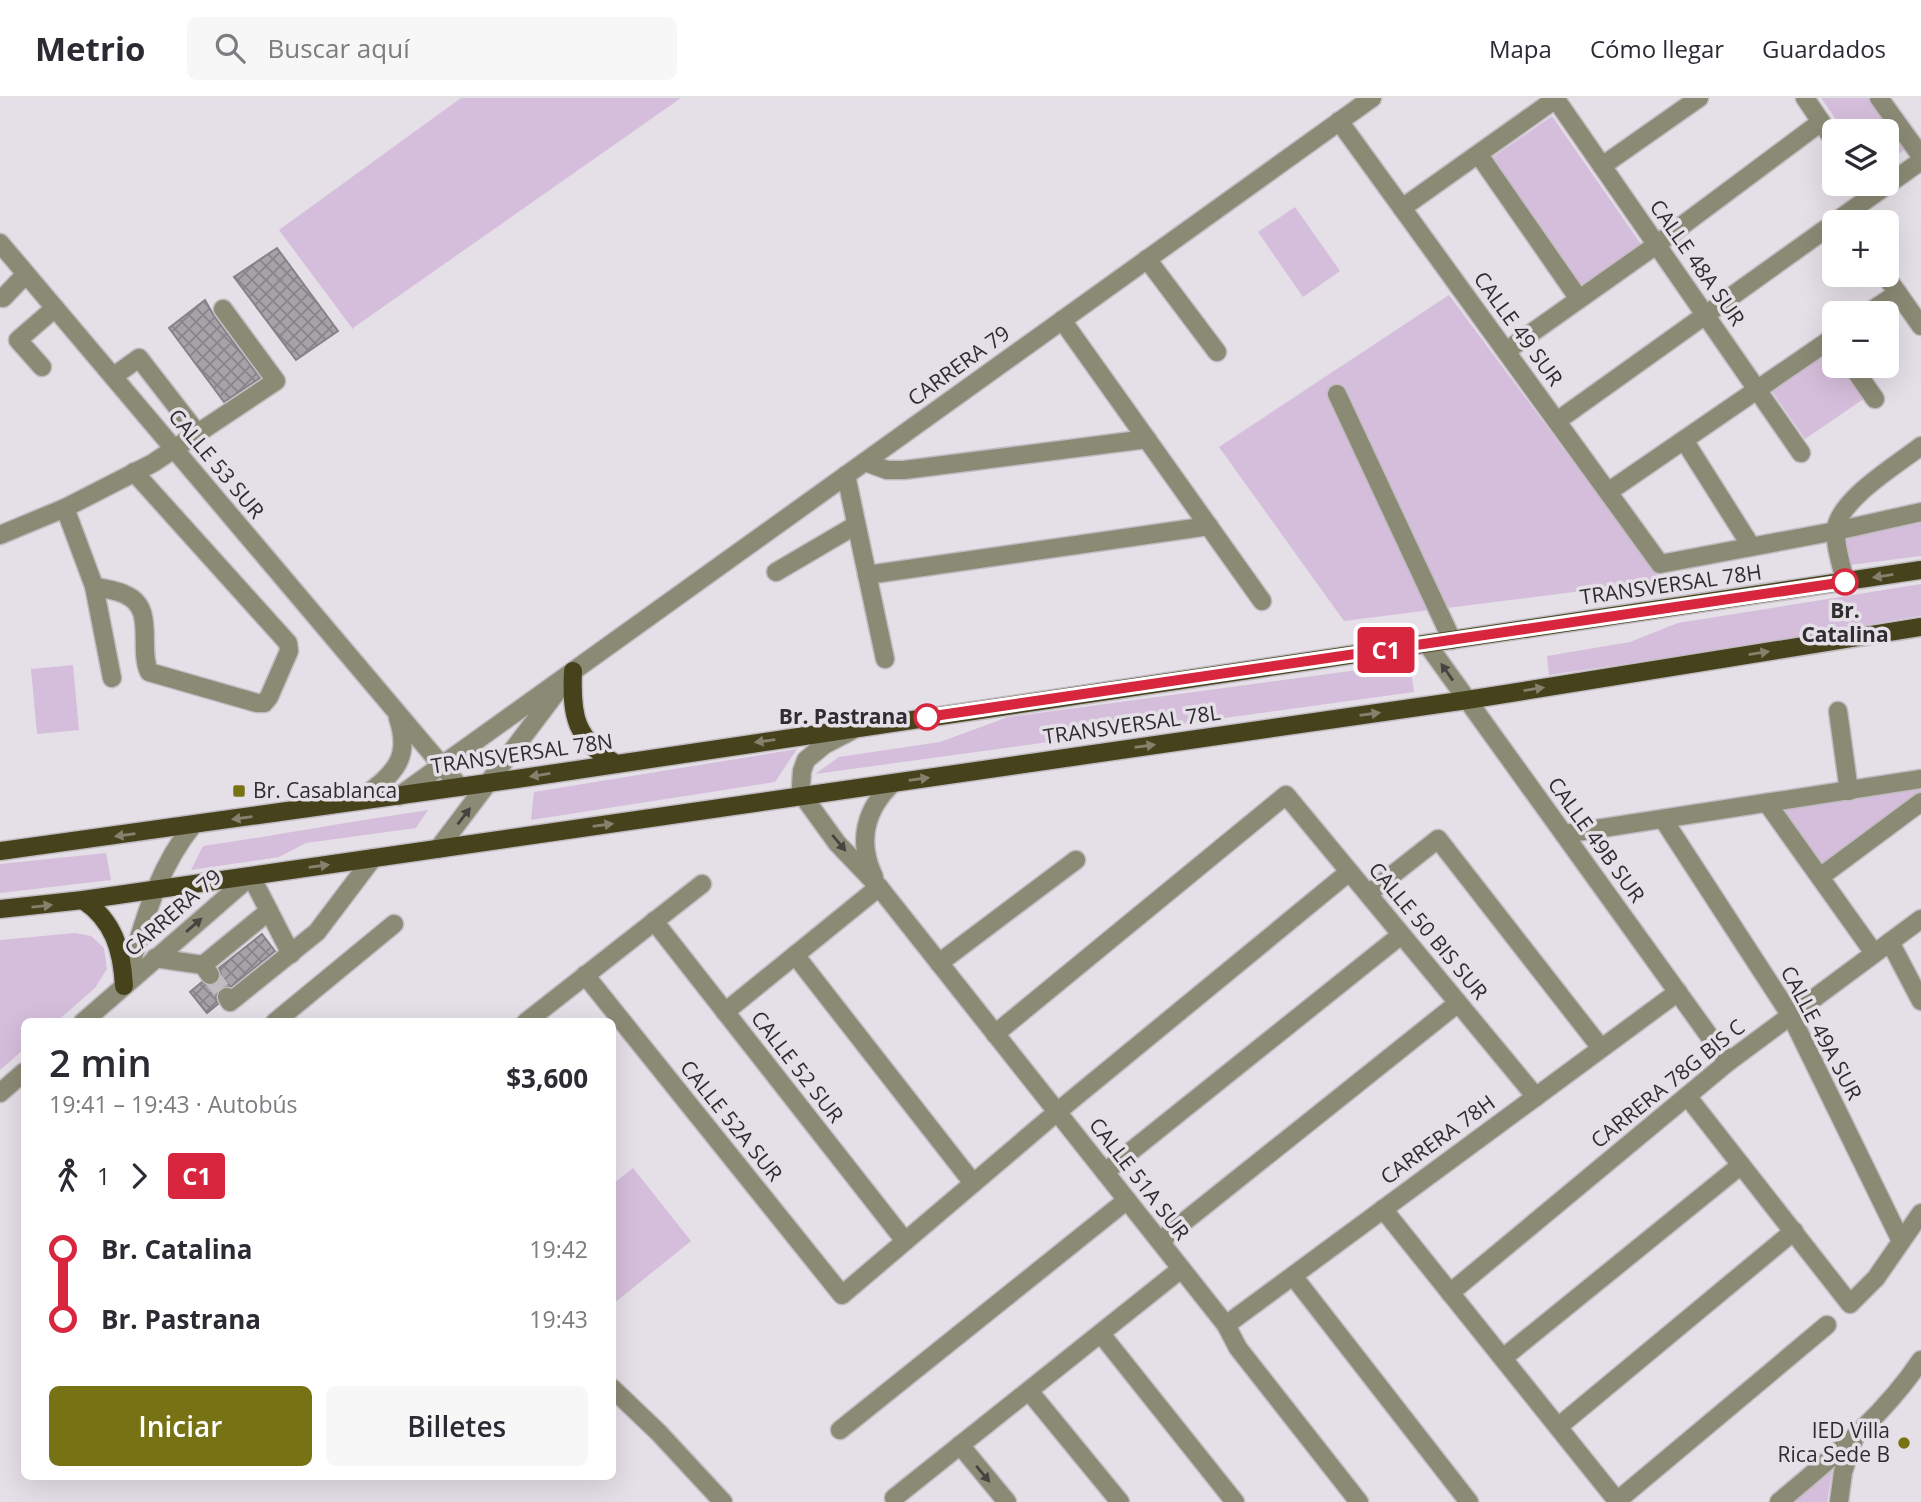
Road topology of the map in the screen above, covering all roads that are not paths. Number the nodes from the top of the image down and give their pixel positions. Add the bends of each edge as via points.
1 (1372, 98) edge
2 (1556, 98) edge
3 (1699, 98) edge
4 (1805, 98) edge
5 (1879, 98) edge
6 (1339, 121) junction
7 (1821, 122) joint
8 (1479, 155) junction
9 (1921, 158) edge
10 (1602, 166) junction
11 (1899, 171) edge
12 (1863, 196) edge
13 (1402, 208) junction
14 (1851, 210) edge
15 (1822, 234) edge
16 (0, 243) edge
17 (1656, 245) junction
18 (1147, 259) junction
19 (26, 274) junction
20 (1894, 287) edge
21 (1898, 293) junction
22 (3, 298) dead end
23 (1579, 299) junction
24 (1886, 301) edge
25 (55, 308) junction
26 (223, 309) dead end
27 (1706, 315) junction
28 (1062, 320) junction
29 (1921, 326) edge
30 (1822, 346) edge
31 (1506, 351) junction
32 (1217, 352) dead end
33 (42, 367) dead end
34 (114, 376) junction
35 (1860, 378) edge
36 (1757, 390) junction
37 (1337, 394) dead end
38 (1875, 399) dead end
39 (1557, 421) junction
40 (198, 434) junction
41 (1147, 439) junction
42 (1684, 440) junction
43 (1921, 446) edge
44 (174, 449) junction
45 (1801, 453) dead end
46 (865, 462) junction
47 (135, 472) junction
48 (846, 475) junction
49 (1608, 492) junction
50 (65, 508) junction
51 (1921, 512) edge
52 (856, 525) junction
53 (1209, 526) junction
54 (1836, 531) junction
55 (0, 535) edge
56 (1751, 547) junction
57 (1921, 570) edge
58 (776, 572) dead end
59 (867, 575) junction
60 (1845, 582) junction
61 (94, 586) junction
62 (1262, 601) dead end
63 (1921, 627) edge
64 (1452, 640) junction
65 (1427, 644) junction
66 (885, 659) dead end
67 (573, 671) junction
68 (112, 678) dead end
69 (1467, 699) junction
70 (1838, 711) dead end
71 (397, 714) junction
72 (857, 728) junction
73 (616, 764) junction
74 (441, 765) junction
75 (1921, 779) edge
76 (489, 782) junction
77 (893, 783) junction
78 (460, 787) junction
79 (1849, 791) junction
80 (398, 796) junction
81 (803, 796) junction
82 (358, 801) junction
83 (1921, 802) edge
84 (1768, 803) junction
85 (1663, 819) junction
86 (193, 825) junction
87 (1564, 834) junction
88 (439, 849) junction
89 (0, 851) edge
90 (373, 858) junction
91 (1076, 860) dead end
92 (1349, 872) junction
93 (251, 876) junction
94 (1820, 877) junction
95 (702, 884) dead end
96 (879, 887) junction
97 (155, 890) junction
98 (1368, 894) junction
99 (83, 900) junction
100 (0, 909) edge
101 (270, 911) junction
102 (1921, 919) edge
103 (654, 921) junction
104 (394, 924) dead end
105 (1401, 935) junction
106 (1890, 942) junction
107 (1874, 953) junction
108 (291, 954) junction
109 (795, 954) junction
110 (155, 958) junction
111 (939, 963) junction
112 (585, 975) junction
113 (124, 986) junction
114 (1678, 992) junction
115 (227, 997) dead end
116 (1921, 1001) edge
117 (1458, 1003) junction
118 (725, 1012) junction
119 (1791, 1016) junction
120 (88, 1018) edge
121 (280, 1018) edge
122 (531, 1018) edge
123 (995, 1034) junction
124 (1601, 1048) junction
125 (1728, 1062) junction
126 (21, 1075) edge
127 (0, 1093) edge
128 (1687, 1096) junction
129 (1536, 1097) junction
130 (1057, 1112) junction
131 (1741, 1165) junction
132 (1105, 1172) junction
133 (973, 1183) junction
134 (1127, 1200) junction
135 (1383, 1209) junction
136 (1921, 1213) edge
137 (1794, 1231) junction
138 (905, 1241) junction
139 (1160, 1241) junction
140 (1902, 1241) junction
141 (1181, 1269) junction
142 (1293, 1276) junction
143 (1450, 1293) junction
144 (1226, 1325) junction
145 (1827, 1325) dead end
146 (1101, 1334) junction
147 (1503, 1358) junction
148 (1921, 1360) edge
149 (1029, 1391) junction
150 (616, 1392) edge
151 (1558, 1427) junction
152 (840, 1430) dead end
153 (1854, 1439) junction
154 (960, 1445) junction
155 (894, 1498) dead end
156 (1618, 1501) edge
157 (723, 1502) edge
158 (1007, 1502) edge
159 (1119, 1502) edge
160 (1235, 1502) edge
161 (1359, 1502) edge
162 (1469, 1502) edge
163 (1779, 1502) edge
164 (1839, 1502) edge

1 - 6 street, CARRERA 79
2 - 8 street
2 - 10 street, CALLE 48A SUR
3 - 10 street
4 - 7 street
5 - 9 street
6 - 13 street, CALLE 49 SUR
6 - 18 street, CARRERA 79
7 - 17 street
8 - 13 street
8 - 23 street
9 - 11 street
10 - 17 street, CALLE 48A SUR
12 - 14 street
13 - 31 street, CALLE 49 SUR
15 - 27 street
16 - 19 street, CALLE 53 SUR
17 - 23 street
17 - 27 street, CALLE 48A SUR
18 - 28 street, CARRERA 79
18 - 32 street
19 - 22 street
19 - 25 street, CALLE 53 SUR
20 - 21 street
21 - 24 street
21 - 29 street
23 - 31 street
25 - 33 street via 18,340
25 - 34 street, CALLE 53 SUR
26 - 40 street via 276,381
27 - 36 street, CALLE 48A SUR
27 - 39 street
28 - 41 street
28 - 46 street, CARRERA 79
30 - 36 street
31 - 39 street, CALLE 49 SUR
34 - 40 street via 139,358
34 - 44 street, CALLE 53 SUR
35 - 38 street
36 - 42 street
36 - 45 street, CALLE 48A SUR
37 - 64 street
39 - 49 street, CALLE 49 SUR
40 - 44 street
41 - 46 street via 904,470
41 - 53 street
42 - 49 street
42 - 56 street
43 - 54 street via 1856,498 1844,510
44 - 47 street
44 - 71 street, CALLE 53 SUR
46 - 48 street, CARRERA 79
47 - 50 street
47 - 61 street via 288,643 289,651 269,697 257,703 149,672 144,618 138,604 128,595
48 - 52 street
48 - 67 street, CARRERA 79
49 - 56 street, CALLE 49 SUR via 1660,564
50 - 55 street
50 - 61 street
51 - 54 street
52 - 58 street
52 - 59 street
53 - 59 street
53 - 62 street
54 - 56 street
54 - 60 street
57 -> 60 main road, TRANSVERSAL 78H
59 - 66 street
60 - 64 main road, TRANSVERSAL 78H
61 - 68 street
69 -> 63 main road
64 - 65 main road, TRANSVERSAL 78H
69 -> 65 street, CALLE 49B SUR
65 - 72 main road, TRANSVERSAL 78L
67 - 73 main road via 572,705 579,729
67 - 74 street, CARRERA 79
67 - 76 street, CARRERA 79
77 -> 69 main road, TRANSVERSAL 78L
69 - 87 street, CALLE 49B SUR
70 - 79 street
71 - 74 street, CALLE 53 SUR
71 - 82 street via 402,755 391,774
72 -> 73 main road, TRANSVERSAL 78N
72 - 81 street via 806,760
73 -> 76 main road, TRANSVERSAL 78N
74 - 78 street, CALLE 53 SUR
74 - 80 street, CARRERA 79
75 - 79 street
76 - 78 main road, TRANSVERSAL 78N
88 -> 76 street, CARRERA 79
77 - 81 main road, TRANSVERSAL 78L
77 - 96 street, CALLE 51A SUR via 871,811 864,837 868,863
78 - 80 main road, TRANSVERSAL 78N
79 - 84 street
80 - 82 main road, TRANSVERSAL 78N
88 -> 81 main road
81 -> 96 street, CALLE 51A SUR
82 -> 86 main road, TRANSVERSAL 78N
83 - 94 street
84 - 85 street
84 - 94 street
85 - 87 street
85 - 119 street, CALLE 49A SUR
86 -> 89 main road, TRANSVERSAL 78N
86 - 97 street, CARRERA 79 via 168,859
87 - 114 street, CALLE 49B SUR
88 - 90 main road
93 -> 90 main road
90 - 108 street via 317,932
91 - 111 street
92 - 98 street, CALLE 50 BIS SUR
92 - 123 street, CALLE 50 BIS SUR via 1286,795
92 - 130 street
93 - 97 main road
93 - 101 street
110 -> 93 street, CARRERA 79
94 - 107 street
95 - 103 street
96 - 109 street
96 - 111 street, CALLE 51A SUR
97 - 99 main road
97 - 113 street, CARRERA 79
98 - 105 street, CALLE 50 BIS SUR
98 - 124 street via 1438,839
100 -> 99 main road
99 - 113 main road via 96,909 114,934 122,957
101 - 108 street
101 - 110 street via 207,970
102 - 106 street, CARRERA 78G BIS C
103 - 112 street
103 - 118 street, CALLE 52 SUR
104 - 121 street
105 - 117 street, CALLE 50 BIS SUR
105 - 132 street
106 - 107 street, CARRERA 78G BIS C
106 - 116 street
107 - 119 street, CARRERA 78G BIS C
108 - 115 street via 230,1002
109 - 118 street
109 - 133 street
110 - 113 street, CARRERA 79
111 - 123 street, CALLE 51A SUR
112 - 122 street
112 - 138 street, CALLE 52A SUR via 842,1295
113 - 120 street, CARRERA 79
114 - 124 street, CARRERA 78H
114 - 125 street, CALLE 49B SUR
117 - 129 street, CALLE 50 BIS SUR
117 - 139 street
118 - 138 street, CALLE 52 SUR
119 - 125 street, CARRERA 78G BIS C
119 - 140 street, CALLE 49A SUR
123 - 130 street, CALLE 51A SUR
124 - 129 street, CARRERA 78H
125 - 128 street, CARRERA 78G BIS C
126 - 127 street
128 - 131 street
128 - 143 street, CARRERA 78G BIS C
129 - 135 street, CARRERA 78H
130 - 132 street, CALLE 51A SUR
130 - 133 street
131 - 137 street
131 - 147 street
132 - 134 street, CALLE 51A SUR
133 - 138 street
134 - 139 street, CALLE 51A SUR
134 - 152 street
135 - 142 street, CARRERA 78H
135 - 143 street
136 - 140 street
137 - 140 street via 1850,1304 1876,1278
137 - 151 street
139 - 141 street, CALLE 51A SUR
141 - 144 street, CALLE 51A SUR
141 - 146 street
142 - 144 street, CARRERA 78H
142 - 162 street
143 - 147 street
144 - 161 street, CALLE 51A SUR via 1238,1348
145 - 156 street
146 - 149 street
146 - 160 street
147 - 151 street
148 - 153 street via 1904,1386
149 - 154 street
149 - 159 street
150 - 157 street
151 - 156 street
153 - 163 street
153 - 164 street
154 - 155 street
154 -> 158 street

